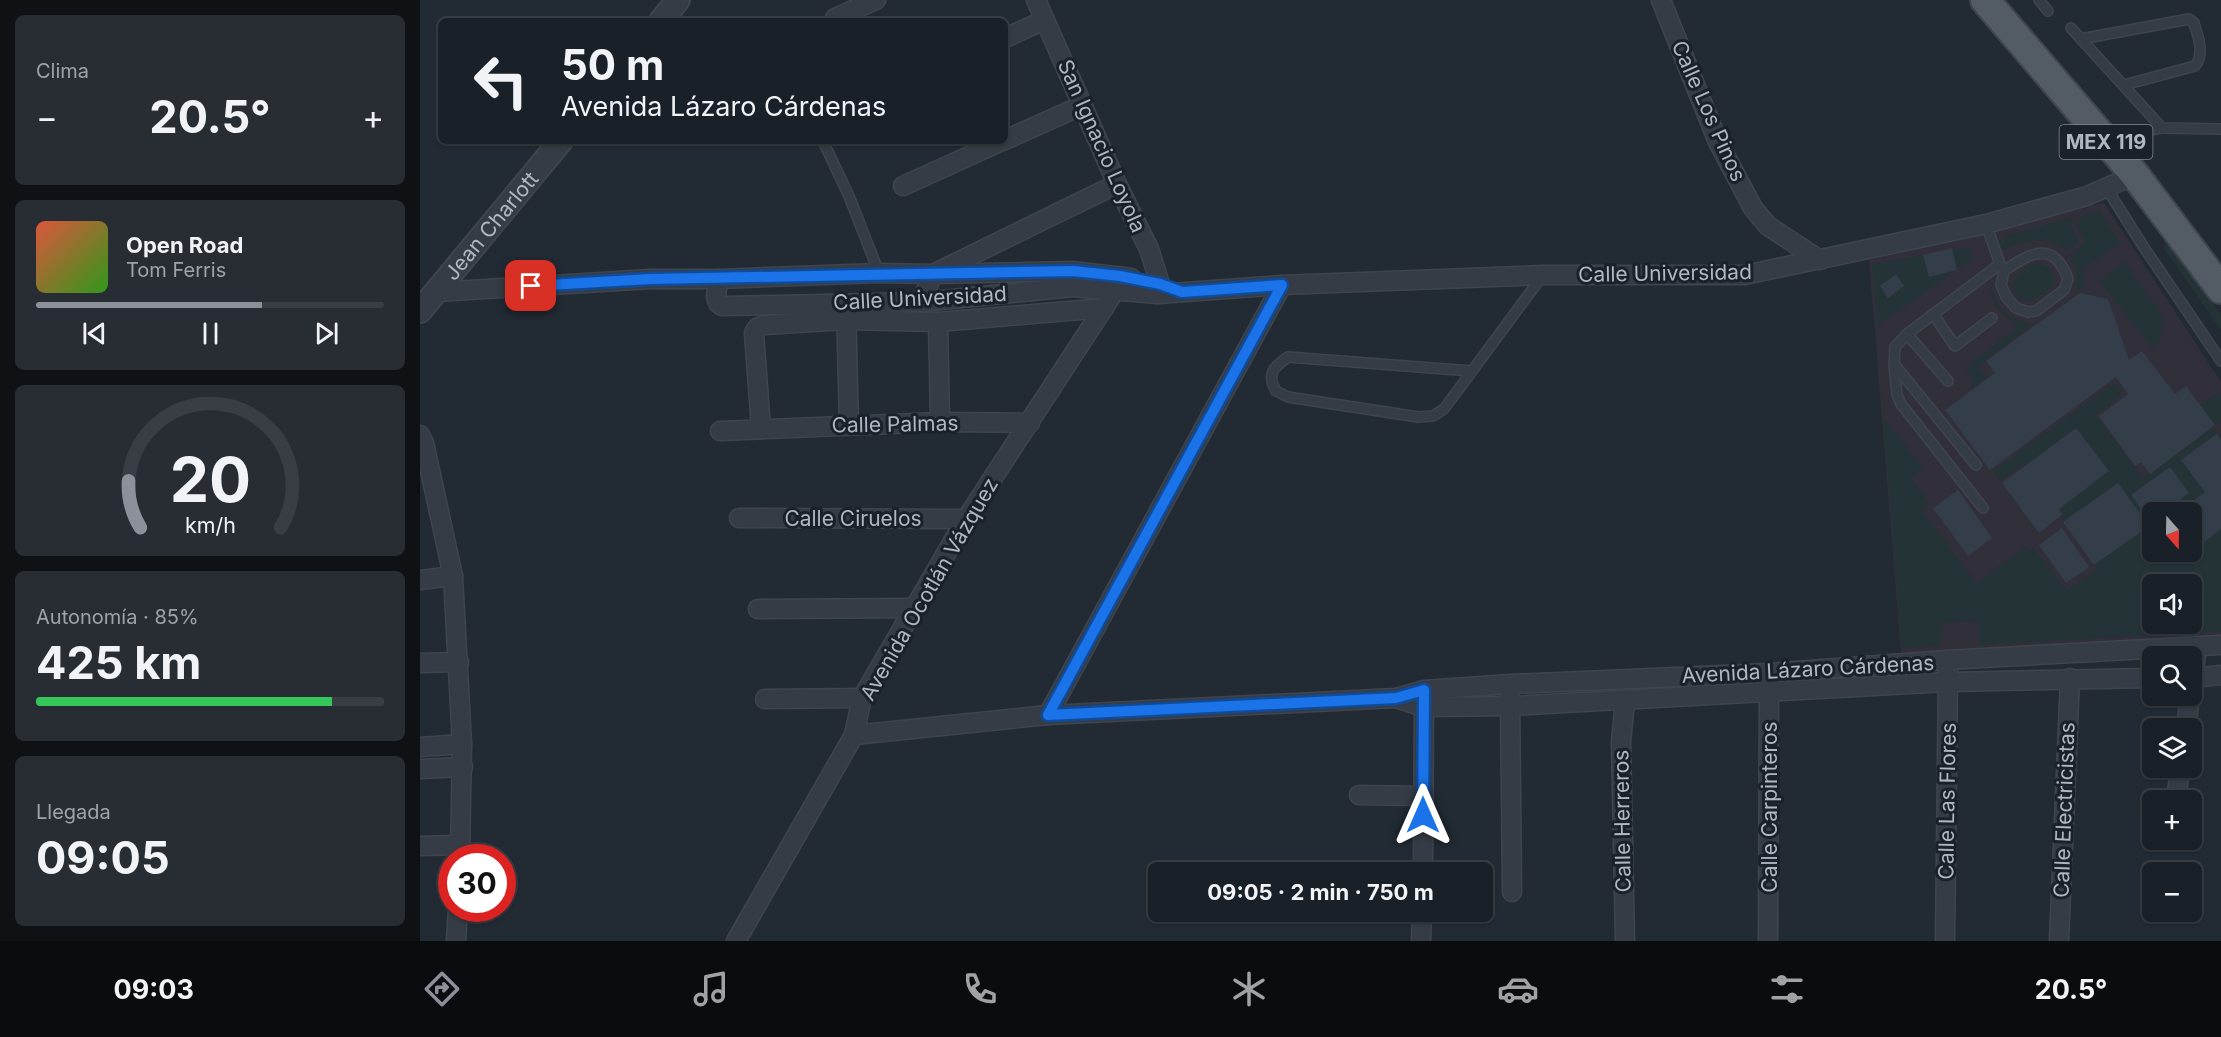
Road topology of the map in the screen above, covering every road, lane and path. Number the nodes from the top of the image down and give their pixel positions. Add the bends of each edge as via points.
1 (678, 0) edge
2 (876, 0) edge
3 (1036, 0) edge
4 (1661, 0) edge
5 (1985, 0) edge
6 (2039, 0) edge
7 (2048, 11) dead end
8 (663, 18) edge
9 (835, 18) dead end
10 (1045, 20) junction
11 (2071, 28) dead end
12 (1008, 37) edge
13 (2081, 39) junction
14 (2124, 85) junction
15 (1083, 105) junction
16 (2162, 128) junction
17 (2221, 129) edge
18 (1008, 138) edge
19 (559, 144) edge
20 (824, 144) edge
21 (995, 144) edge
22 (2126, 165) junction
23 (1117, 184) junction
24 (903, 186) dead end
25 (2107, 189) junction
26 (1986, 225) junction
27 (1820, 260) junction
28 (2002, 267) junction
29 (879, 273) junction
30 (933, 274) junction
31 (1543, 275) junction
32 (718, 279) junction
33 (1118, 283) junction
34 (1282, 285) junction
35 (1159, 289) junction
36 (2221, 289) edge
37 (437, 292) junction
38 (921, 302) junction
39 (1104, 308) junction
40 (420, 311) edge
41 (846, 312) junction
42 (1934, 314) junction
43 (1992, 318) dead end
44 (938, 322) junction
45 (1907, 334) junction
46 (2221, 361) edge
47 (1894, 364) junction
48 (1472, 371) junction
49 (1948, 381) dead end
50 (940, 422) junction
51 (1030, 423) junction
52 (849, 425) junction
53 (761, 428) junction
54 (720, 431) dead end
55 (420, 435) edge
56 (1976, 465) dead end
57 (1983, 508) dead end
58 (739, 518) dead end
59 (966, 519) junction
60 (453, 576) junction
61 (420, 580) edge
62 (914, 608) junction
63 (758, 609) dead end
64 (2221, 645) edge
65 (2197, 646) edge
66 (2142, 649) edge
67 (1947, 660) junction
68 (459, 662) junction
69 (420, 663) edge
70 (1769, 673) junction
71 (2221, 675) edge
72 (2070, 678) junction
73 (2142, 678) edge
74 (2202, 679) edge
75 (1948, 682) junction
76 (1510, 684) junction
77 (1769, 693) junction
78 (862, 698) junction
79 (1424, 698) junction
80 (765, 699) dead end
81 (1625, 701) junction
82 (1510, 706) junction
83 (1048, 715) junction
84 (854, 735) junction
85 (462, 744) junction
86 (420, 747) edge
87 (463, 767) junction
88 (420, 769) edge
89 (1359, 795) dead end
90 (1424, 796) junction
91 (461, 844) edge
92 (420, 846) edge
93 (438, 848) edge
94 (1423, 862) edge
95 (1512, 892) dead end
96 (457, 922) edge
97 (1422, 922) edge
98 (456, 941) edge
99 (736, 941) edge
100 (1421, 941) edge
101 (1625, 941) edge
102 (1768, 941) edge
103 (1945, 941) edge
104 (2059, 941) edge

1 - 8 street
2 - 9 street
3 - 10 street, San Ignacio Loyola
4 - 27 street, Calle Los Pinos via 1718,142 1753,208 1768,226
5 - 22 main road, MEX 119
6 - 7 lane
10 - 12 street
10 - 15 street, San Ignacio Loyola
11 - 13 lane
13 - 14 lane
13 - 14 lane via 2189,19 2194,22 2200,41 2200,61 2195,66
14 - 16 lane
15 - 18 street
15 - 23 street, San Ignacio Loyola
16 - 17 lane
16 - 22 lane via 2150,130
19 - 37 street, Jean Charlott
20 - 29 lane
21 - 24 street
22 - 25 street, Calle Universidad
22 - 36 main road, MEX 119
23 - 30 street
23 - 35 street, San Ignacio Loyola via 1149,249
25 - 26 street, Calle Universidad
25 - 46 lane
26 - 27 street, Calle Universidad
26 - 28 lane
27 - 31 street, Calle Universidad via 1745,275
28 - 28 lane via 2001,285 2007,298 2016,308 2028,312 2064,290 2068,279 2058,260 2049,254 2037,253
28 - 42 lane
29 - 30 street, Calle Universidad
29 - 32 street, Calle Universidad
30 - 33 street, Calle Universidad via 1073,271
30 - 38 street
31 - 34 street, Calle Universidad
31 - 48 lane
32 - 37 street, Calle Universidad via 650,279
32 - 41 street, Calle Universidad via 716,297 722,306
33 - 35 street, Calle Universidad
33 - 38 street, Calle Universidad
33 - 39 street, Avenida Ocotlán Vázquez
34 - 35 street, Calle Universidad via 1182,292
34 - 83 street
37 - 40 street, Jean Charlott
38 - 41 street, Calle Universidad
39 - 44 street
39 - 51 street, Avenida Ocotlán Vázquez
41 - 44 street
41 - 52 street
41 - 53 street via 757,328 754,333
42 - 43 lane via 1955,346
42 - 45 lane
44 - 50 street
45 - 47 lane via 1895,348
45 - 49 lane
47 - 56 lane
47 - 57 lane via 1901,404
48 - 48 lane via 1444,409 1433,416 1418,417 1288,397 1276,391 1271,375 1275,366 1288,357
50 - 51 street, Calle Palmas
50 - 52 street, Calle Palmas
51 - 59 street, Avenida Ocotlán Vázquez
52 - 53 street, Calle Palmas
53 - 54 street, Calle Palmas
55 - 60 street
58 - 59 street, Calle Ciruelos
59 - 62 street, Avenida Ocotlán Vázquez
60 - 61 street
60 - 68 street
62 - 63 street
62 - 78 street, Avenida Ocotlán Vázquez
64 - 65 street, Avenida Lázaro Cárdenas
66 - 67 street, Avenida Lázaro Cárdenas
67 - 70 street, Avenida Lázaro Cárdenas
67 - 75 street, Calle Las Flores
68 - 69 street
68 - 85 street
70 - 76 street, Avenida Lázaro Cárdenas
70 - 77 street, Calle Carpinteros
71 - 74 street
72 - 73 street, Avenida Lázaro Cárdenas
72 - 75 street, Avenida Lázaro Cárdenas
72 - 104 street, Calle Electricistas
75 - 77 street, Avenida Lázaro Cárdenas
75 - 103 street, Calle Las Flores
76 - 79 street, Avenida Lázaro Cárdenas
76 - 82 street
77 - 81 street, Avenida Lázaro Cárdenas
77 - 102 street, Calle Carpinteros
78 - 80 street
78 - 84 street, Avenida Ocotlán Vázquez
79 - 82 street, Avenida Lázaro Cárdenas
79 - 83 street, Avenida Lázaro Cárdenas
79 - 90 street
81 - 82 street, Avenida Lázaro Cárdenas
81 - 101 street, Calle Herreros via 1621,742
82 - 95 street
83 - 84 street, Avenida Lázaro Cárdenas
84 - 99 street, Avenida Ocotlán Vázquez
85 - 86 street
85 - 87 street
87 - 88 street
87 - 91 street
89 - 90 street
90 - 94 street
92 - 93 street
96 - 98 street
97 - 100 street

